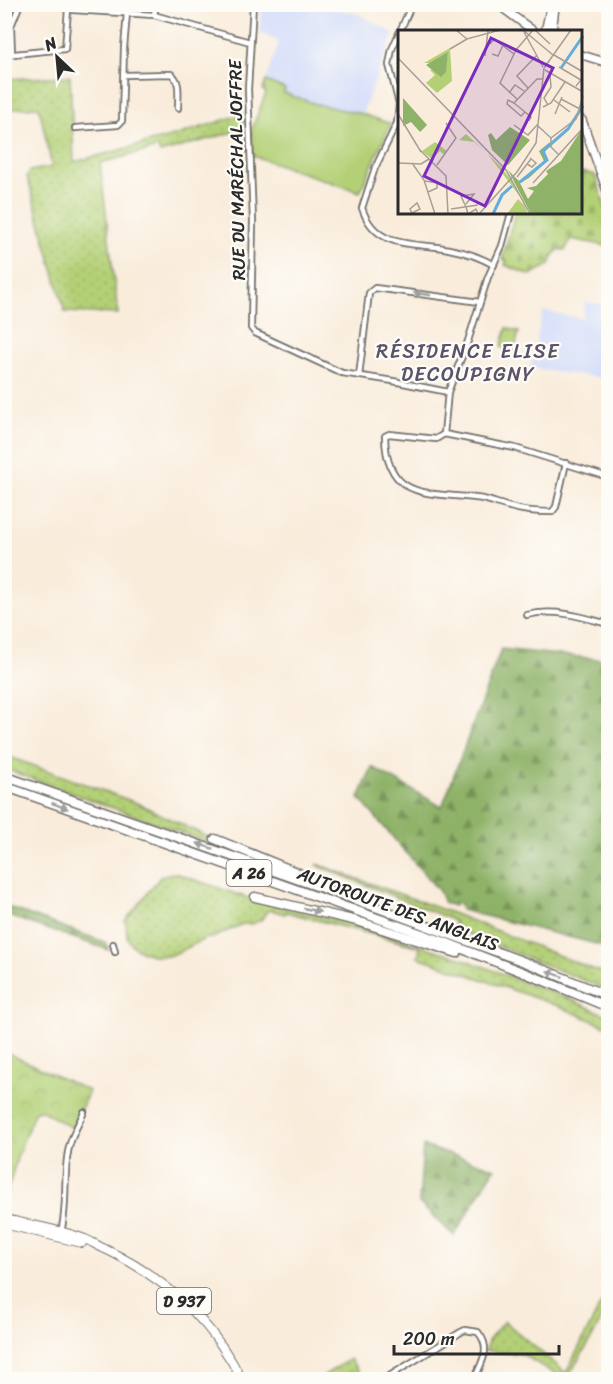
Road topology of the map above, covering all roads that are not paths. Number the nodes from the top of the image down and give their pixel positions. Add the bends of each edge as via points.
1 (20, 4) edge
2 (53, 4) edge
3 (156, 4) edge
4 (253, 4) edge
5 (412, 4) edge
6 (496, 4) edge
7 (553, 4) edge
8 (68, 9) junction
9 (127, 13) junction
10 (154, 15) junction
11 (400, 30) edge
12 (534, 30) edge
13 (546, 30) edge
14 (552, 30) edge
15 (398, 34) edge
16 (250, 42) junction
17 (12, 54) junction
18 (4, 55) edge
19 (583, 55) edge
20 (609, 63) edge
21 (124, 75) junction
22 (398, 100) edge
23 (178, 108) dead end
24 (398, 114) edge
25 (583, 127) edge
26 (75, 128) dead end
27 (609, 194) edge
28 (511, 214) edge
29 (494, 265) junction
30 (480, 302) junction
31 (358, 376) junction
32 (448, 392) junction
33 (444, 434) junction
34 (566, 463) junction
35 (609, 477) edge
36 (527, 615) dead end
37 (609, 624) edge
38 (4, 776) edge
39 (4, 786) edge
40 (216, 839) dead end
41 (255, 897) dead end
42 (359, 901) junction
43 (113, 944) dead end
44 (115, 952) dead end
45 (492, 961) junction
46 (609, 996) edge
47 (609, 1007) edge
48 (84, 1112) dead end
49 (4, 1219) edge
50 (4, 1224) edge
51 (61, 1235) junction
52 (103, 1380) edge
53 (124, 1380) edge
54 (242, 1380) edge
55 (382, 1380) edge
56 (474, 1380) edge

1 - 17 street via 10,26
2 - 8 street
3 - 10 street
4 - 16 street, RUE DU MARÉCHAL JOFFRE
5 - 11 street
6 - 12 main road
7 - 13 main road
7 - 14 main road
8 - 9 street
8 - 17 street via 66,49
9 - 10 street
9 - 21 street
10 - 16 street
15 - 22 street via 389,65
16 - 31 street, RUE DU MARÉCHAL JOFFRE via 251,328 342,374
17 - 18 street
19 - 20 main road
21 - 23 street via 174,75
21 - 26 street via 122,121 118,125
24 - 29 street via 362,208 370,227 390,240 449,249
25 - 27 main road
28 - 29 street
29 - 30 street
30 -> 31 street via 375,288 369,293
30 - 32 street
31 - 32 street
32 - 33 street
33 - 34 street
33 - 34 street via 436,440 385,436 392,474 425,494 485,499 513,508 552,512
34 - 35 street
36 - 37 street via 541,611
42 -> 38 highway, AUTOROUTE DES ANGLAIS / A 26
39 -> 45 highway, AUTOROUTE DES ANGLAIS / A 26
40 - 42 highway via 284,865
41 -> 45 highway via 357,921 474,959
46 -> 42 highway, AUTOROUTE DES ANGLAIS / A 26
43 - 44 street
45 - 47 highway, AUTOROUTE DES ANGLAIS / A 26
48 - 51 street via 68,1149
49 - 51 main road, D 937
50 - 51 main road
51 - 54 main road, D 937 via 87,1240 146,1271 179,1297 215,1336
52 - 53 street
55 - 56 street via 460,1332 470,1330 478,1332 486,1344

